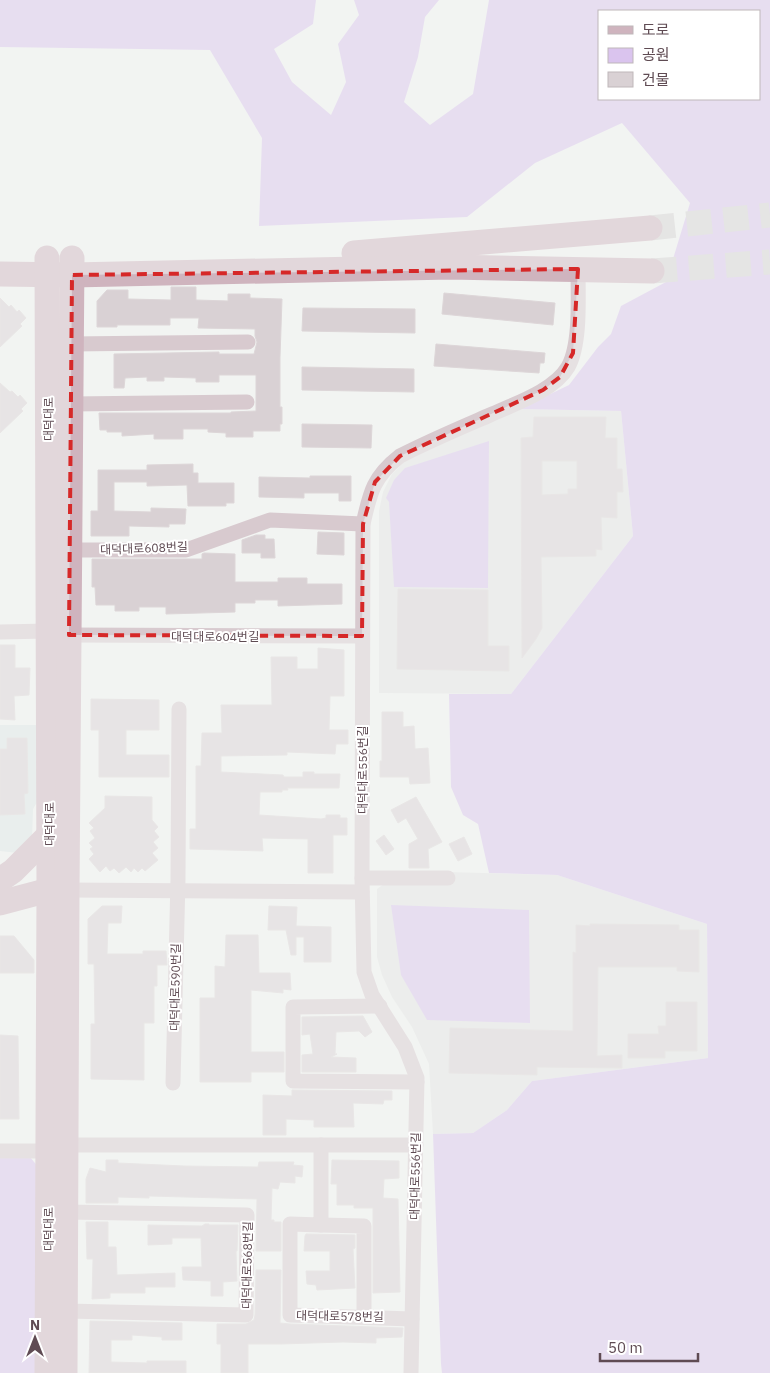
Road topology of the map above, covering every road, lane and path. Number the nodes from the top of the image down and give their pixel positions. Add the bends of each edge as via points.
1 (650, 228) tunnel mouth
2 (0, 257) edge
3 (47, 267) junction
4 (72, 267) junction
5 (578, 269) junction
6 (652, 271) tunnel mouth
7 (0, 274) edge
8 (248, 342) dead end
9 (71, 344) junction
10 (248, 402) dead end
11 (71, 404) junction
12 (363, 524) junction
13 (70, 550) junction
14 (0, 632) edge
15 (59, 633) junction
16 (362, 636) junction
17 (179, 709) dead end
18 (49, 835) junction
19 (448, 878) dead end
20 (0, 881) edge
21 (362, 885) junction
22 (58, 890) junction
23 (178, 892) junction
24 (0, 903) edge
25 (380, 1006) junction
26 (417, 1082) junction
27 (173, 1083) dead end
28 (321, 1145) junction
29 (416, 1145) junction
30 (57, 1148) junction
31 (0, 1151) edge
32 (66, 1212) junction
33 (321, 1225) junction
34 (66, 1311) junction
35 (364, 1316) junction
36 (412, 1319) junction
37 (47, 1373) edge
38 (66, 1373) edge
39 (411, 1373) edge

1 - 4 main road via 366,252
2 - 3 main road
3 - 4 main road
3 - 7 main road
3 - 15 main road, 대덕대로
4 - 5 main road
4 - 9 main road, 대덕대로
5 - 6 main road
5 - 12 street, 대덕대로556번길 via 575,344 568,367 560,377 521,401 400,456 375,482
8 - 9 street
9 - 11 main road, 대덕대로
10 - 11 street, 대덕대로
11 - 13 main road, 대덕대로
12 - 13 street, 대덕대로608번길 via 270,520 186,550
12 - 16 street, 대덕대로556번길
13 - 15 main road, 대덕대로
14 - 15 street, 대덕대로604번길
15 - 16 street, 대덕대로604번길
15 - 18 main road, 대덕대로
15 - 22 main road, 대덕대로
16 - 21 street, 대덕대로556번길
17 - 23 street, 대덕대로590번길
18 - 20 main road
18 - 22 main road, 대덕대로
19 - 21 street
20 - 22 main road
21 - 23 street
21 - 25 street, 대덕대로556번길 via 364,972
22 - 23 street
22 - 24 main road
22 - 30 main road, 대덕대로
23 - 27 street, 대덕대로590번길
25 - 26 street, 대덕대로556번길 via 405,1047
25 - 26 street via 293,1007 293,1081
26 - 29 street, 대덕대로556번길
28 - 29 street
28 - 30 street
28 - 33 street
29 - 36 street, 대덕대로556번길
30 - 31 street
30 - 32 main road, 대덕대로
30 - 37 main road, 대덕대로
32 - 34 main road, 대덕대로
32 - 34 street, 대덕대로568번길 via 248,1215 246,1315
33 - 35 street via 364,1226
33 - 35 street, 대덕대로578번길 via 290,1224 290,1315
34 - 38 main road, 대덕대로
35 - 36 street, 대덕대로578번길
36 - 39 street, 대덕대로556번길

